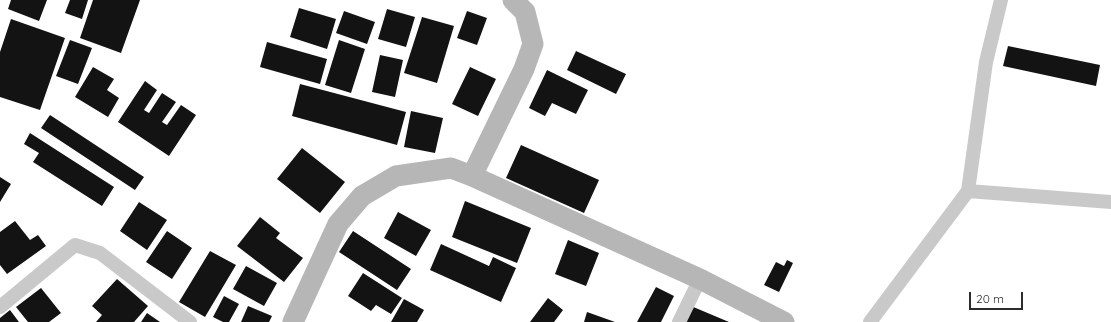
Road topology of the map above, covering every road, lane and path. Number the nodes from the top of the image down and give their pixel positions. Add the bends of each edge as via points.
1 (513, 0) edge
2 (1001, 0) edge
3 (472, 176) junction
4 (968, 192) junction
5 (1111, 202) edge
6 (700, 279) junction
7 (0, 307) edge
8 (190, 322) edge
9 (293, 322) edge
10 (679, 322) edge
11 (784, 322) edge
12 (870, 322) edge

1 - 3 street via 525,12 533,44 524,69
2 - 4 street via 986,62
3 - 6 street
3 - 9 street via 451,168 396,176 362,196 338,224
4 - 5 street
4 - 12 street
6 - 10 street
6 - 11 street
7 - 8 street via 75,245 100,253

